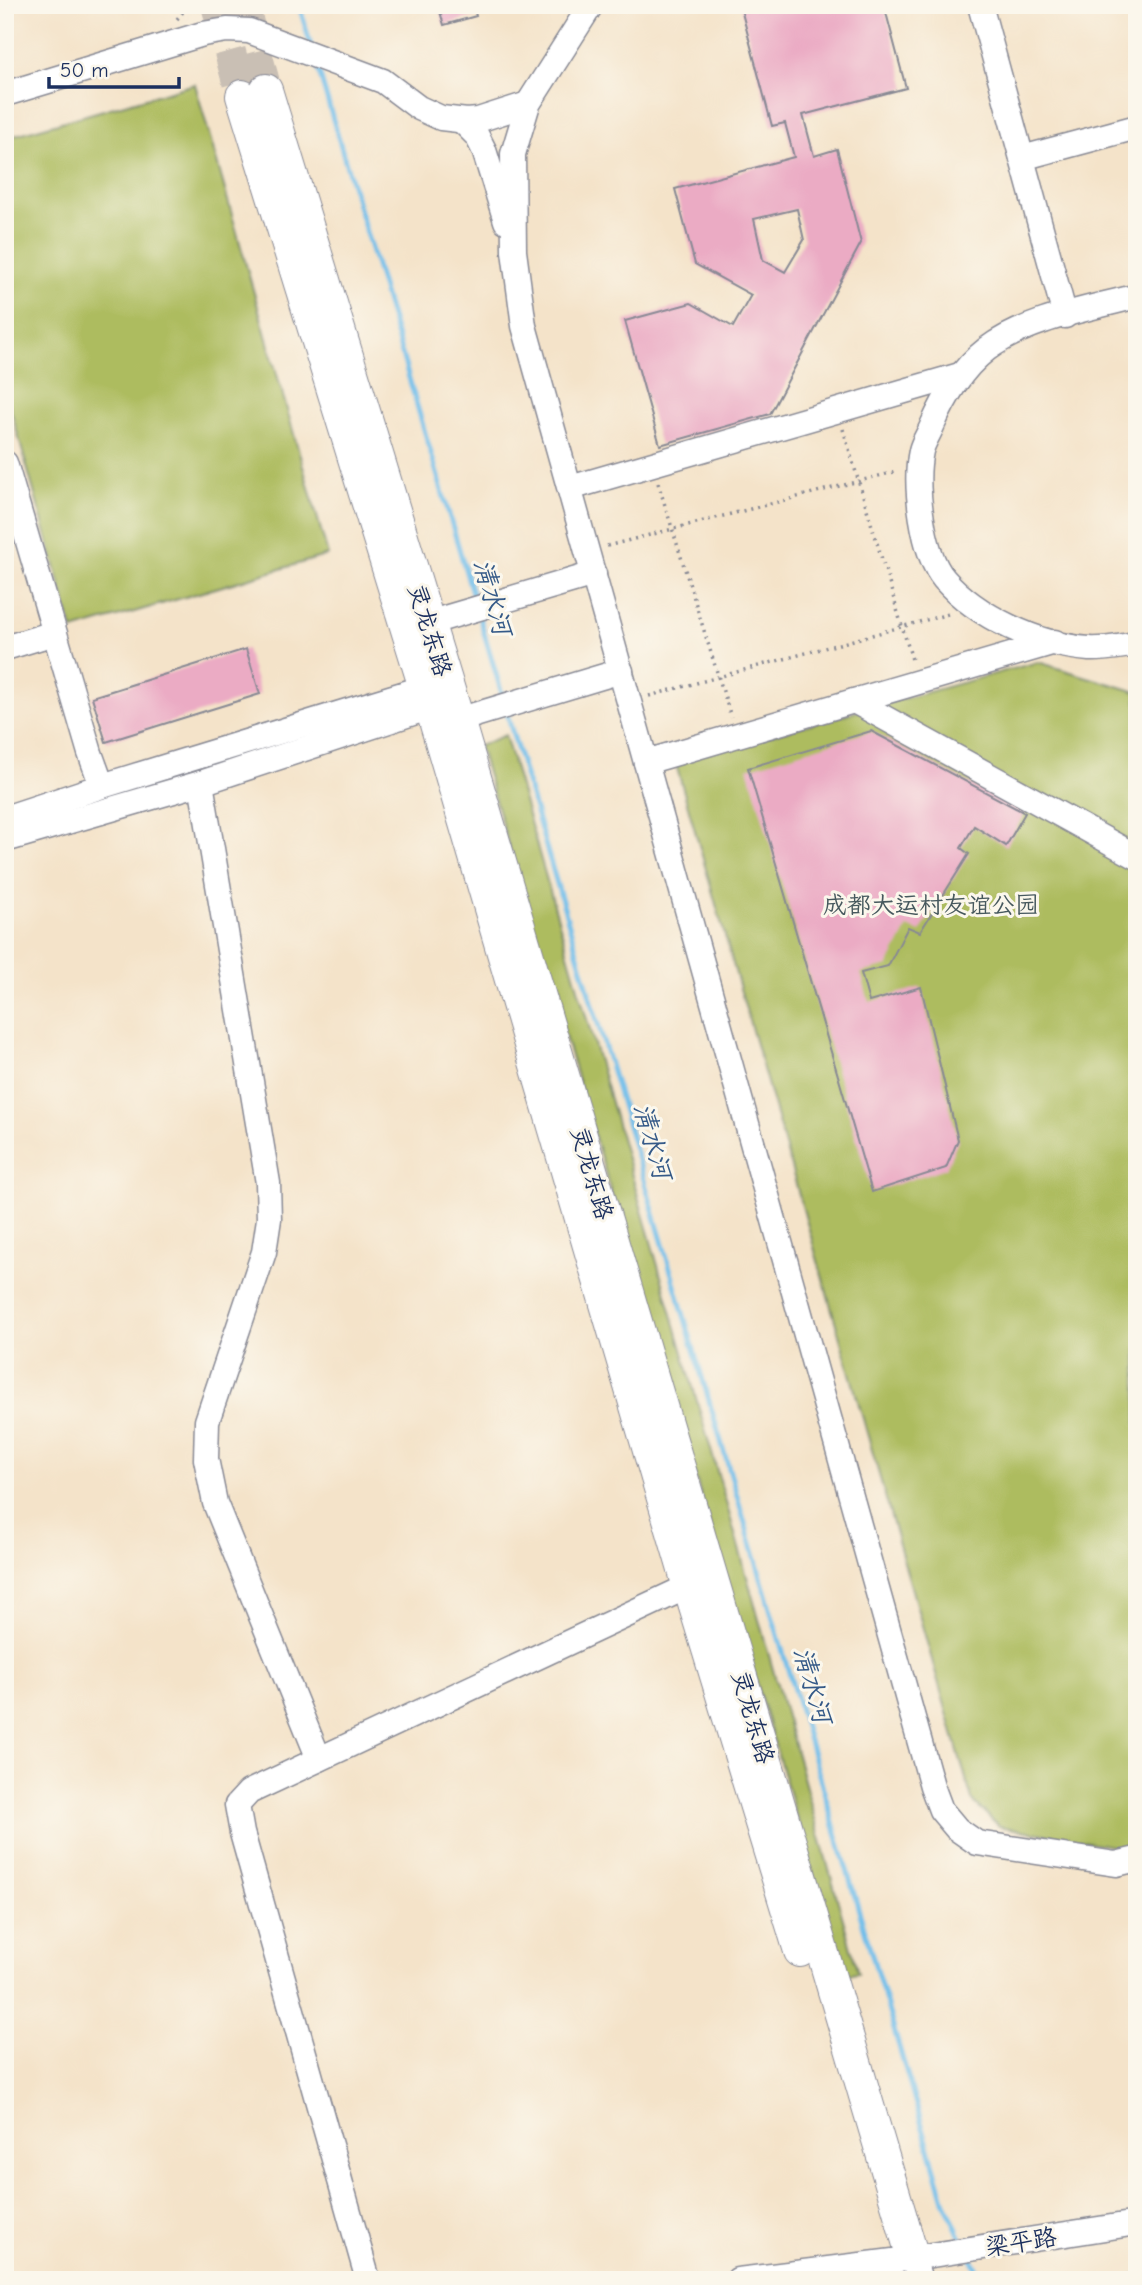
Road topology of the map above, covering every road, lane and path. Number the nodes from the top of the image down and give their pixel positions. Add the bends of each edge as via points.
1 (591, 5) edge
2 (980, 5) edge
3 (5, 94) edge
4 (528, 104) junction
5 (462, 121) junction
6 (1137, 127) edge
7 (1022, 158) junction
8 (514, 251) junction
9 (1137, 296) edge
10 (1065, 316) junction
11 (960, 375) junction
12 (838, 410) junction
13 (5, 463) edge
14 (652, 464) junction
15 (920, 465) junction
16 (570, 488) junction
17 (585, 569) junction
18 (974, 607) junction
19 (440, 620) junction
20 (54, 633) junction
21 (1055, 642) junction
22 (1137, 644) edge
23 (5, 648) edge
24 (610, 674) junction
25 (919, 682) junction
26 (449, 701) junction
27 (629, 701) junction
28 (854, 701) junction
29 (737, 735) junction
30 (646, 762) junction
31 (201, 783) junction
32 (102, 786) junction
33 (5, 818) edge
34 (5, 840) edge
35 (1137, 857) edge
36 (700, 1581) junction
37 (319, 1759) junction
38 (1137, 1859) edge
39 (1137, 2222) edge
40 (909, 2266) edge
41 (369, 2280) edge
42 (738, 2280) edge

1 - 4 street
2 - 7 street
3 - 5 street via 227,30 248,32 360,72 383,81 419,108
4 - 5 street
4 - 8 street via 513,154
5 - 8 street via 484,150
6 - 7 street
7 - 10 street
8 - 16 street via 524,326
9 - 10 street
10 - 11 street via 1022,330 987,349
11 - 12 street
11 - 15 street via 921,450
12 - 14 street
12 - 25 path
13 - 20 street
14 - 16 street
14 - 29 path
15 - 17 path
15 - 18 street via 923,534 942,577
16 - 17 street
17 - 19 street
17 - 24 street
18 - 21 street via 1018,630
18 - 27 path
19 - 26 main road, 灵龙东路
19 - 26 main road, 灵龙东路 via 254,93
20 - 23 street
20 - 32 street
21 - 22 street via 1091,649
21 - 25 street
24 - 26 street
24 - 27 street
25 - 28 street
26 - 31 street
26 - 32 street
26 - 36 main road, 灵龙东路
27 - 30 street
28 - 29 street
28 - 35 street
29 - 30 street
30 - 38 street via 941,1810 977,1843 1115,1864
31 - 34 street
31 - 37 street via 268,1183 264,1252 207,1421 206,1459 215,1503
32 - 33 street
36 - 37 street
36 - 40 main road, 灵龙东路
37 - 41 street via 249,1792 237,1805
39 - 40 street, 梁平路 via 945,2253
40 - 42 street, 梁平路

